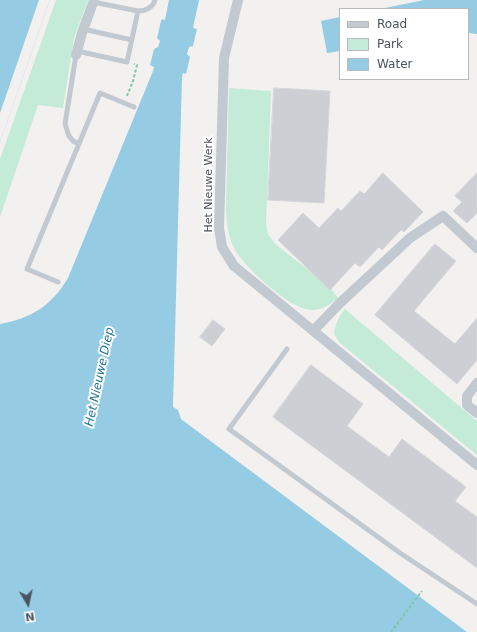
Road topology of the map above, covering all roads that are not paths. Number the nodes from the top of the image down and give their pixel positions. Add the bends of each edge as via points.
1 (154, 0) edge
2 (238, 0) edge
3 (94, 1) edge
4 (138, 11) junction
5 (83, 29) junction
6 (132, 40) junction
7 (77, 53) junction
8 (134, 106) dead end
9 (79, 144) junction
10 (477, 248) edge
11 (58, 282) dead end
12 (313, 331) junction
13 (287, 349) dead end
14 (477, 383) edge
15 (477, 413) edge
16 (477, 465) edge
17 (477, 604) edge

1 - 4 lane via 150,7
2 - 12 street, Het Nieuwe Werk via 224,58 219,228 222,247 234,266
3 - 4 lane
3 - 5 street
4 - 6 lane
5 - 6 lane
5 - 7 street
6 - 7 lane via 127,62
7 - 9 lane via 65,124 69,136
8 - 9 lane via 100,93
9 - 11 lane via 27,269
10 - 12 street via 443,216 410,238
12 - 16 street, Het Nieuwe Werk
13 - 17 lane via 229,429 400,553
14 - 15 street via 467,396 467,405

